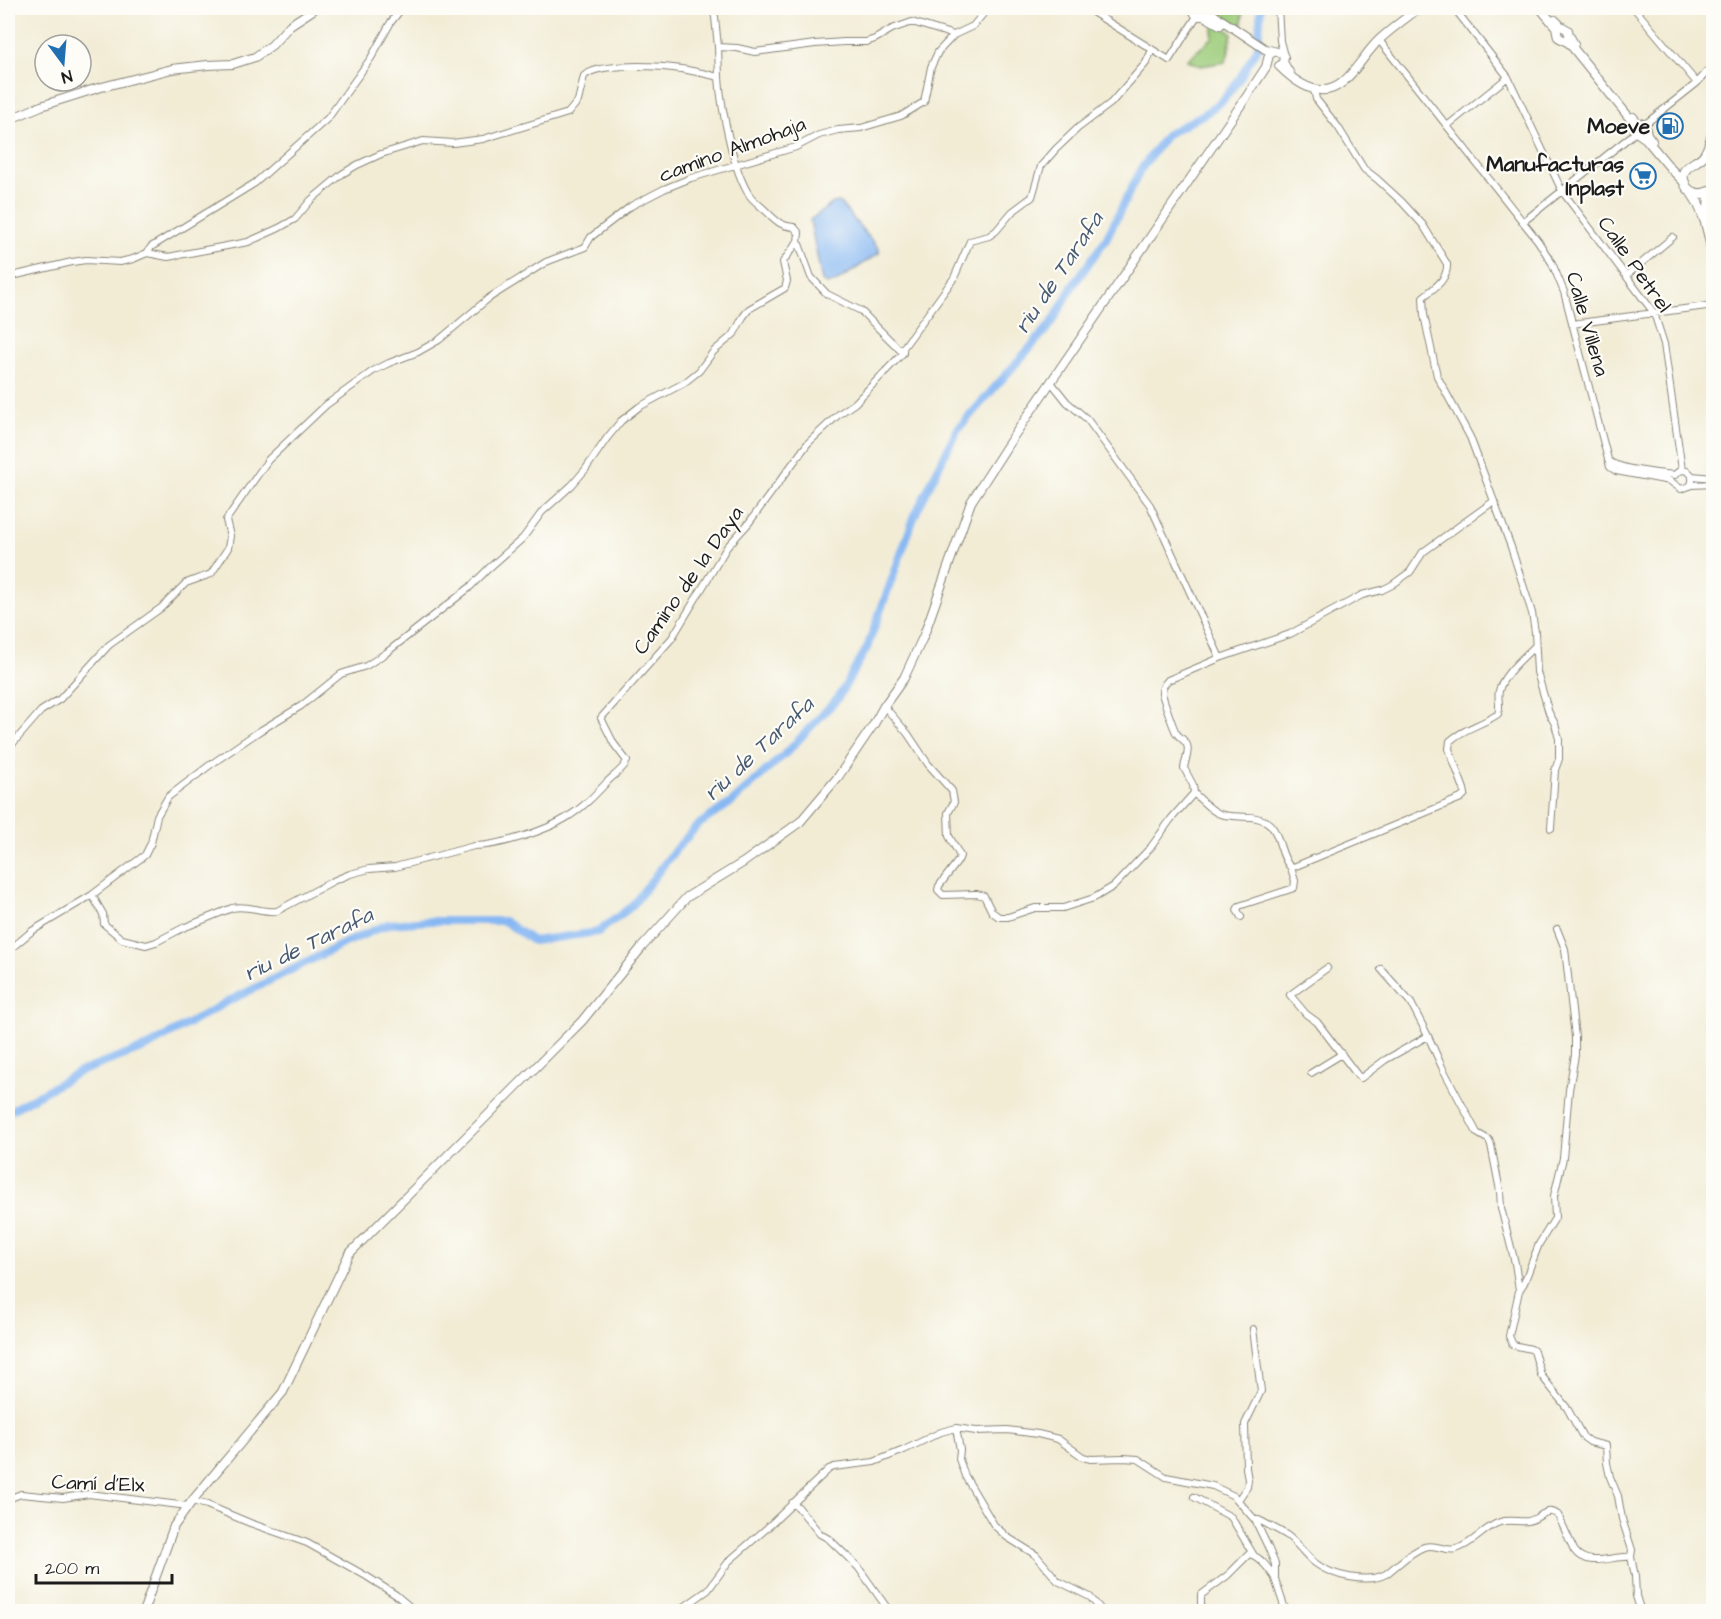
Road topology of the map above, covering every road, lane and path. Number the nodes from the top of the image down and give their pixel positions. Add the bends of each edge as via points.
1 (316, 8) edge
2 (402, 8) edge
3 (712, 8) edge
4 (988, 8) edge
5 (1086, 8) edge
6 (1107, 8) edge
7 (1277, 8) edge
8 (1419, 8) edge
9 (1454, 8) edge
10 (1540, 8) edge
11 (1545, 8) edge
12 (1634, 8) edge
13 (1200, 11) edge
14 (1101, 17) junction
15 (1561, 29) junction
16 (954, 35) junction
17 (1379, 40) junction
18 (718, 47) junction
19 (1152, 50) junction
20 (1276, 59) junction
21 (1713, 64) edge
22 (718, 77) junction
23 (1508, 77) junction
24 (1697, 82) junction
25 (1314, 89) junction
26 (8, 120) edge
27 (1447, 126) junction
28 (1713, 128) edge
29 (1640, 129) junction
30 (1713, 146) edge
31 (1698, 160) junction
32 (736, 164) junction
33 (1689, 165) junction
34 (1713, 166) edge
35 (1688, 188) junction
36 (1712, 190) edge
37 (1562, 191) junction
38 (1523, 222) junction
39 (1713, 228) edge
40 (1673, 237) dead end
41 (798, 241) junction
42 (147, 253) junction
43 (1713, 260) edge
44 (1627, 275) junction
45 (8, 277) edge
46 (1713, 305) edge
47 (1654, 313) junction
48 (1572, 324) junction
49 (903, 352) junction
50 (1051, 382) junction
51 (1608, 459) junction
52 (1682, 470) junction
53 (1675, 475) junction
54 (1692, 476) junction
55 (1713, 478) edge
56 (1674, 483) junction
57 (1713, 483) edge
58 (1691, 485) junction
59 (1494, 501) junction
60 (1535, 646) junction
61 (1220, 658) junction
62 (884, 706) junction
63 (8, 749) edge
64 (1194, 794) junction
65 (1551, 828) dead end
66 (1291, 868) junction
67 (92, 895) junction
68 (1241, 916) dead end
69 (1557, 929) dead end
70 (8, 951) edge
71 (1327, 968) dead end
72 (1381, 969) dead end
73 (1428, 1036) junction
74 (1342, 1054) junction
75 (1311, 1073) dead end
76 (1519, 1291) junction
77 (1253, 1329) dead end
78 (956, 1428) junction
79 (1194, 1497) dead end
80 (8, 1499) edge
81 (1238, 1500) junction
82 (792, 1503) junction
83 (190, 1504) junction
84 (1255, 1520) junction
85 (1253, 1554) junction
86 (1631, 1557) junction
87 (1275, 1579) junction
88 (143, 1611) edge
89 (416, 1611) edge
90 (677, 1611) edge
91 (889, 1611) edge
92 (1103, 1611) edge
93 (1201, 1611) edge
94 (1286, 1611) edge
95 (1641, 1611) edge

1 - 26 main road via 290,25 255,57 233,64 172,69 98,88
2 - 42 street via 328,118 255,183
3 - 18 street
4 - 16 street, camino Almohaja via 973,26
5 - 14 street
6 - 14 street
7 - 20 street
8 - 17 main road
9 - 23 street, Calle Petrel
10 - 15 main road
11 - 15 main road
12 - 24 street
13 - 19 street via 1169,60
13 - 20 main road via 1266,49
14 - 19 street
15 - 29 main road via 1568,31 1566,37
16 - 18 street via 912,22 866,42 755,52
16 - 32 street, camino Almohaja via 938,52 924,102 901,116 819,135 796,147
17 - 25 main road via 1345,81 1325,90
17 - 27 street, Calle Villena
18 - 22 street
19 - 49 street, Camino de la Daya via 1146,63 1111,103 1078,128 1041,166 1032,197 989,236 970,241 954,278
20 - 25 main road via 1294,79
20 - 50 main road
21 - 24 street
22 - 32 street
22 - 42 street via 650,67 590,72 582,79 576,105 565,114 472,141 423,141 388,151 350,169 316,195 295,219 257,238 168,257
23 - 27 street
23 - 37 street, Calle Petrel
24 - 29 street
25 - 59 street via 1316,99 1364,169 1423,225 1447,264 1440,283 1423,297 1424,315 1437,376 1470,437
27 - 38 street, Calle Villena
28 - 31 highway via 1706,152
29 - 33 main road via 1671,165
29 - 35 main road
29 - 37 street
30 - 34 highway
31 - 33 highway
31 - 34 highway
32 - 41 street via 751,197 778,223 794,227 799,233
32 - 63 street, camino Almohaja via 691,178 631,206 591,237 585,247 546,262 489,298 439,340 374,371 326,405 268,460 226,520 228,548 211,574 186,583 160,608 109,645
33 - 35 highway via 1684,174
35 - 36 highway via 1703,194
35 - 43 highway via 1704,216
36 - 39 highway via 1708,205
37 - 38 street
37 - 44 street, Calle Petrel
38 - 48 street, Calle Villena via 1552,263
40 - 44 street
41 - 49 street via 811,277 827,294 861,311
41 - 67 street via 783,262 785,288 749,309 734,334 684,383 621,421 585,471 542,512 523,538 469,588 386,653 366,666 341,674 302,706 258,732 168,797 157,816 145,855
42 - 45 street via 128,261 79,261
44 - 47 street, Calle Petrel
46 - 47 street
47 - 48 street
47 - 52 street, Calle Petrel via 1664,344
48 - 51 street, Calle Villena
49 - 67 street, Camino de la Daya via 855,403 808,442 727,547 672,638 601,718 627,761 625,767 564,819 487,846 350,874 278,911 232,908 146,945 122,939 104,924
50 - 61 street via 1087,418 1150,505
50 - 62 main road via 971,502 924,635 904,678
51 - 53 street via 1616,465
51 - 56 street via 1616,471
52 - 53 street
52 - 54 street
53 - 56 street
54 - 55 street
54 - 58 street
56 - 58 street via 1681,489
57 - 58 street
59 - 60 street via 1532,613
59 - 61 street via 1423,552 1410,572 1392,585 1362,595 1290,634
60 - 65 street via 1537,672 1559,739
60 - 66 street via 1502,682 1498,714 1450,741 1449,749 1465,794 1461,798
61 - 64 street via 1168,680 1162,689 1172,725 1188,747 1184,768
62 - 64 street via 954,797 948,829 950,842 960,856 938,890 943,895 984,896 999,917 1035,908 1063,908 1094,898 1114,886
62 - 83 main road via 838,777 800,822 687,897 582,1021 349,1254 283,1392
64 - 66 street via 1219,814 1266,822
66 - 68 street via 1294,888 1239,906
67 - 70 street
69 - 76 street via 1565,949 1575,1055 1562,1164 1554,1196 1555,1218
71 - 74 street via 1290,995
72 - 73 street via 1411,1004
73 - 74 street via 1361,1078
73 - 76 street via 1477,1133 1491,1145
74 - 75 street
76 - 86 street via 1509,1336 1511,1344 1534,1351 1541,1375 1568,1408 1582,1437 1606,1446
77 - 81 street via 1262,1391 1245,1424 1248,1480
78 - 81 street via 1038,1434 1058,1439 1091,1459 1138,1459 1166,1477 1213,1486
78 - 82 street via 874,1462 829,1469
78 - 92 street via 965,1476 994,1525 1036,1555 1058,1581 1090,1597
79 - 85 street via 1231,1517
80 - 83 street, Camí d'Elx via 21,1494 89,1494
81 - 84 street
82 - 90 street via 729,1561 708,1590
82 - 91 street via 858,1567
83 - 88 main road via 174,1526
83 - 89 street, Camí d'Elx via 207,1505 307,1543 386,1588
84 - 86 street via 1289,1537 1324,1569 1365,1579 1379,1578 1424,1547 1456,1549 1498,1522 1528,1521 1549,1511 1558,1515 1577,1555 1595,1560
84 - 87 street via 1275,1564
85 - 87 street
85 - 93 street via 1201,1595
86 - 95 street
87 - 94 street

